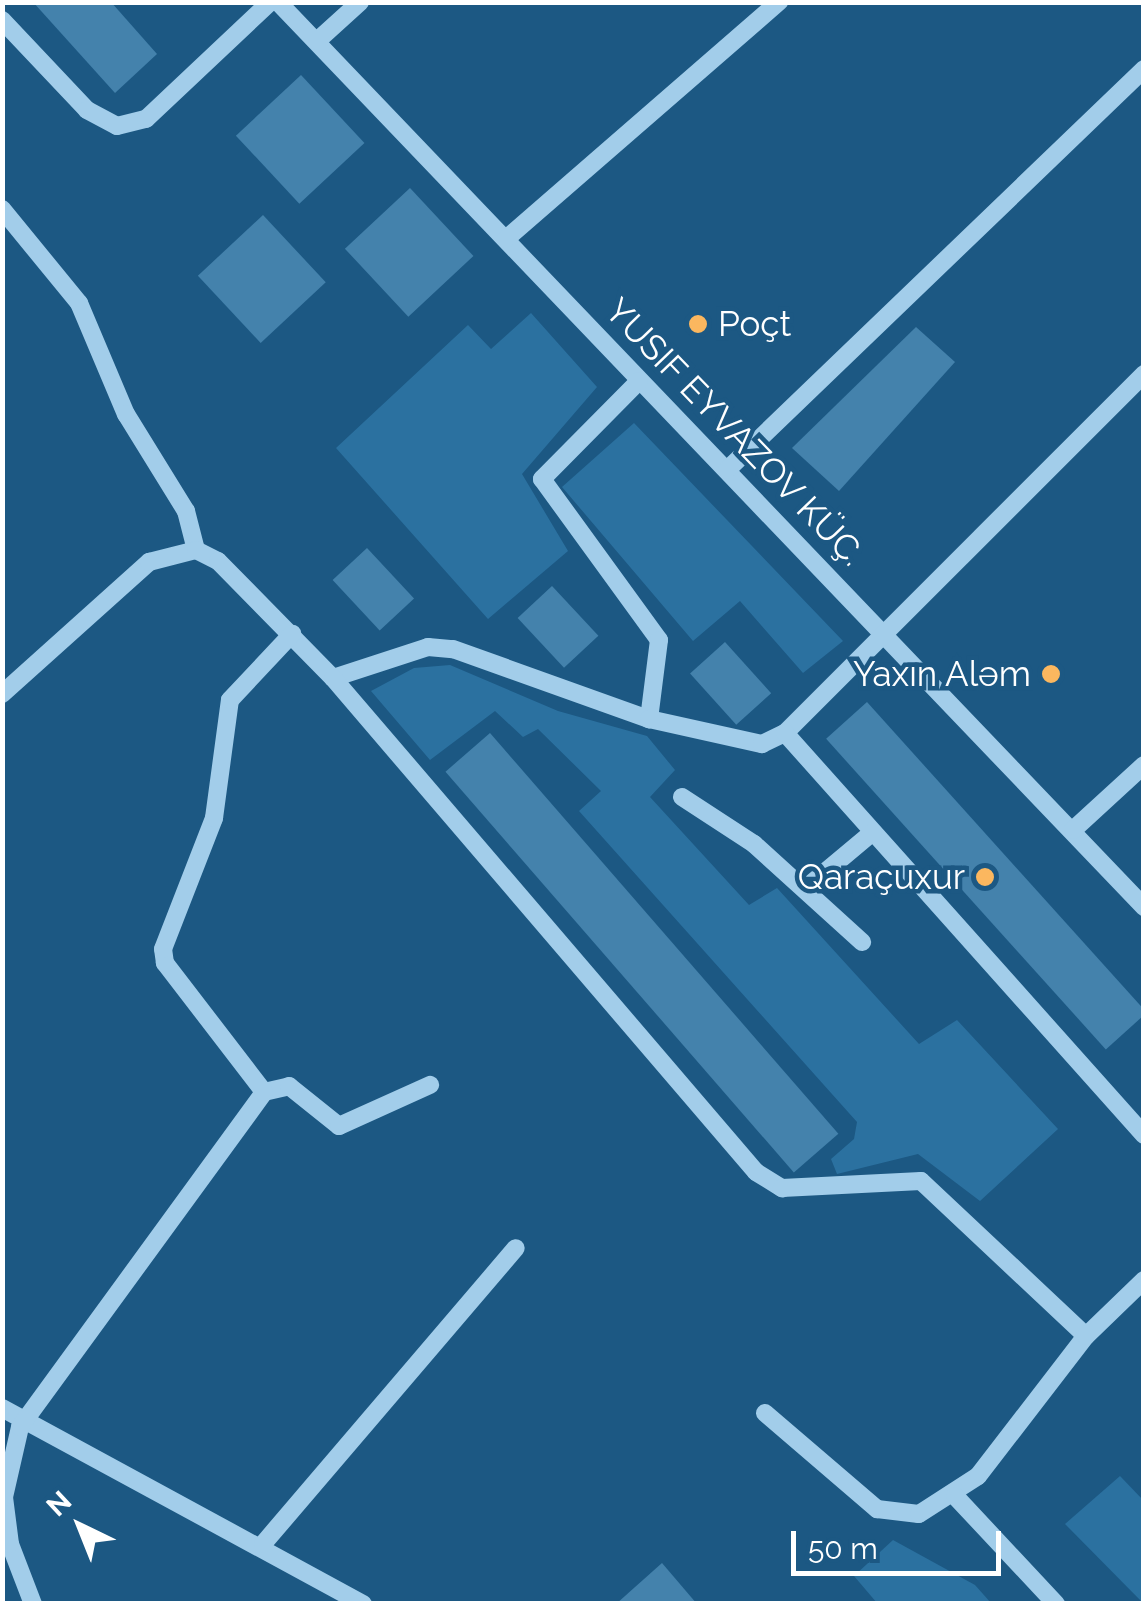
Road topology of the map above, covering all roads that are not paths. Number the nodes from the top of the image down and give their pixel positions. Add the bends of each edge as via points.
1 (270, 2) edge
2 (278, 2) edge
3 (360, 2) edge
4 (779, 2) edge
5 (2, 20) edge
6 (317, 41) junction
7 (1144, 69) edge
8 (2, 209) edge
9 (506, 239) junction
10 (1144, 374) edge
11 (639, 381) junction
12 (727, 470) junction
13 (196, 550) junction
14 (882, 632) junction
15 (292, 634) junction
16 (333, 678) junction
17 (2, 694) edge
18 (649, 719) junction
19 (785, 733) junction
20 (1144, 765) edge
21 (682, 797) dead end
22 (1074, 830) junction
23 (873, 832) junction
24 (806, 888) junction
25 (1144, 908) edge
26 (862, 942) dead end
27 (430, 1085) dead end
28 (264, 1092) junction
29 (1144, 1135) edge
30 (516, 1248) dead end
31 (1144, 1280) edge
32 (1086, 1336) junction
33 (2, 1408) edge
34 (765, 1413) dead end
35 (25, 1416) junction
36 (955, 1496) junction
37 (262, 1544) junction
38 (32, 1604) edge
39 (363, 1604) edge
40 (1056, 1604) edge

1 - 5 street via 146,119 117,126 87,110
2 - 6 street, YUSIF EYVAZOV KÜÇ.
3 - 6 street
4 - 9 street
6 - 9 street, YUSIF EYVAZOV KÜÇ.
7 - 12 street
8 - 13 street via 79,303 131,423 186,511
9 - 11 street, YUSIF EYVAZOV KÜÇ.
10 - 14 street
11 - 12 street, YUSIF EYVAZOV KÜÇ.
11 - 18 street via 542,479 658,640
12 - 14 street, YUSIF EYVAZOV KÜÇ.
13 - 15 street via 218,561
13 - 17 street via 149,562
14 - 19 street
14 - 22 street, YUSIF EYVAZOV KÜÇ.
15 - 16 street
15 - 28 street via 230,700 214,818 163,949 165,962
16 - 18 street via 428,647 453,649
16 - 32 street via 756,1172 782,1188 920,1181
18 - 19 street via 737,742
19 - 23 street
20 - 22 street
21 - 24 street
22 - 25 street, YUSIF EYVAZOV KÜÇ.
23 - 24 street
23 - 29 street
24 - 26 street
27 - 28 street via 339,1126 289,1086
28 - 35 street
30 - 37 street
31 - 32 street
32 - 36 street via 1005,1446
33 - 35 street
34 - 36 street via 877,1509 919,1514
35 - 37 street
35 - 38 street via 8,1455 4,1497 10,1544
36 - 40 street
37 - 39 street

